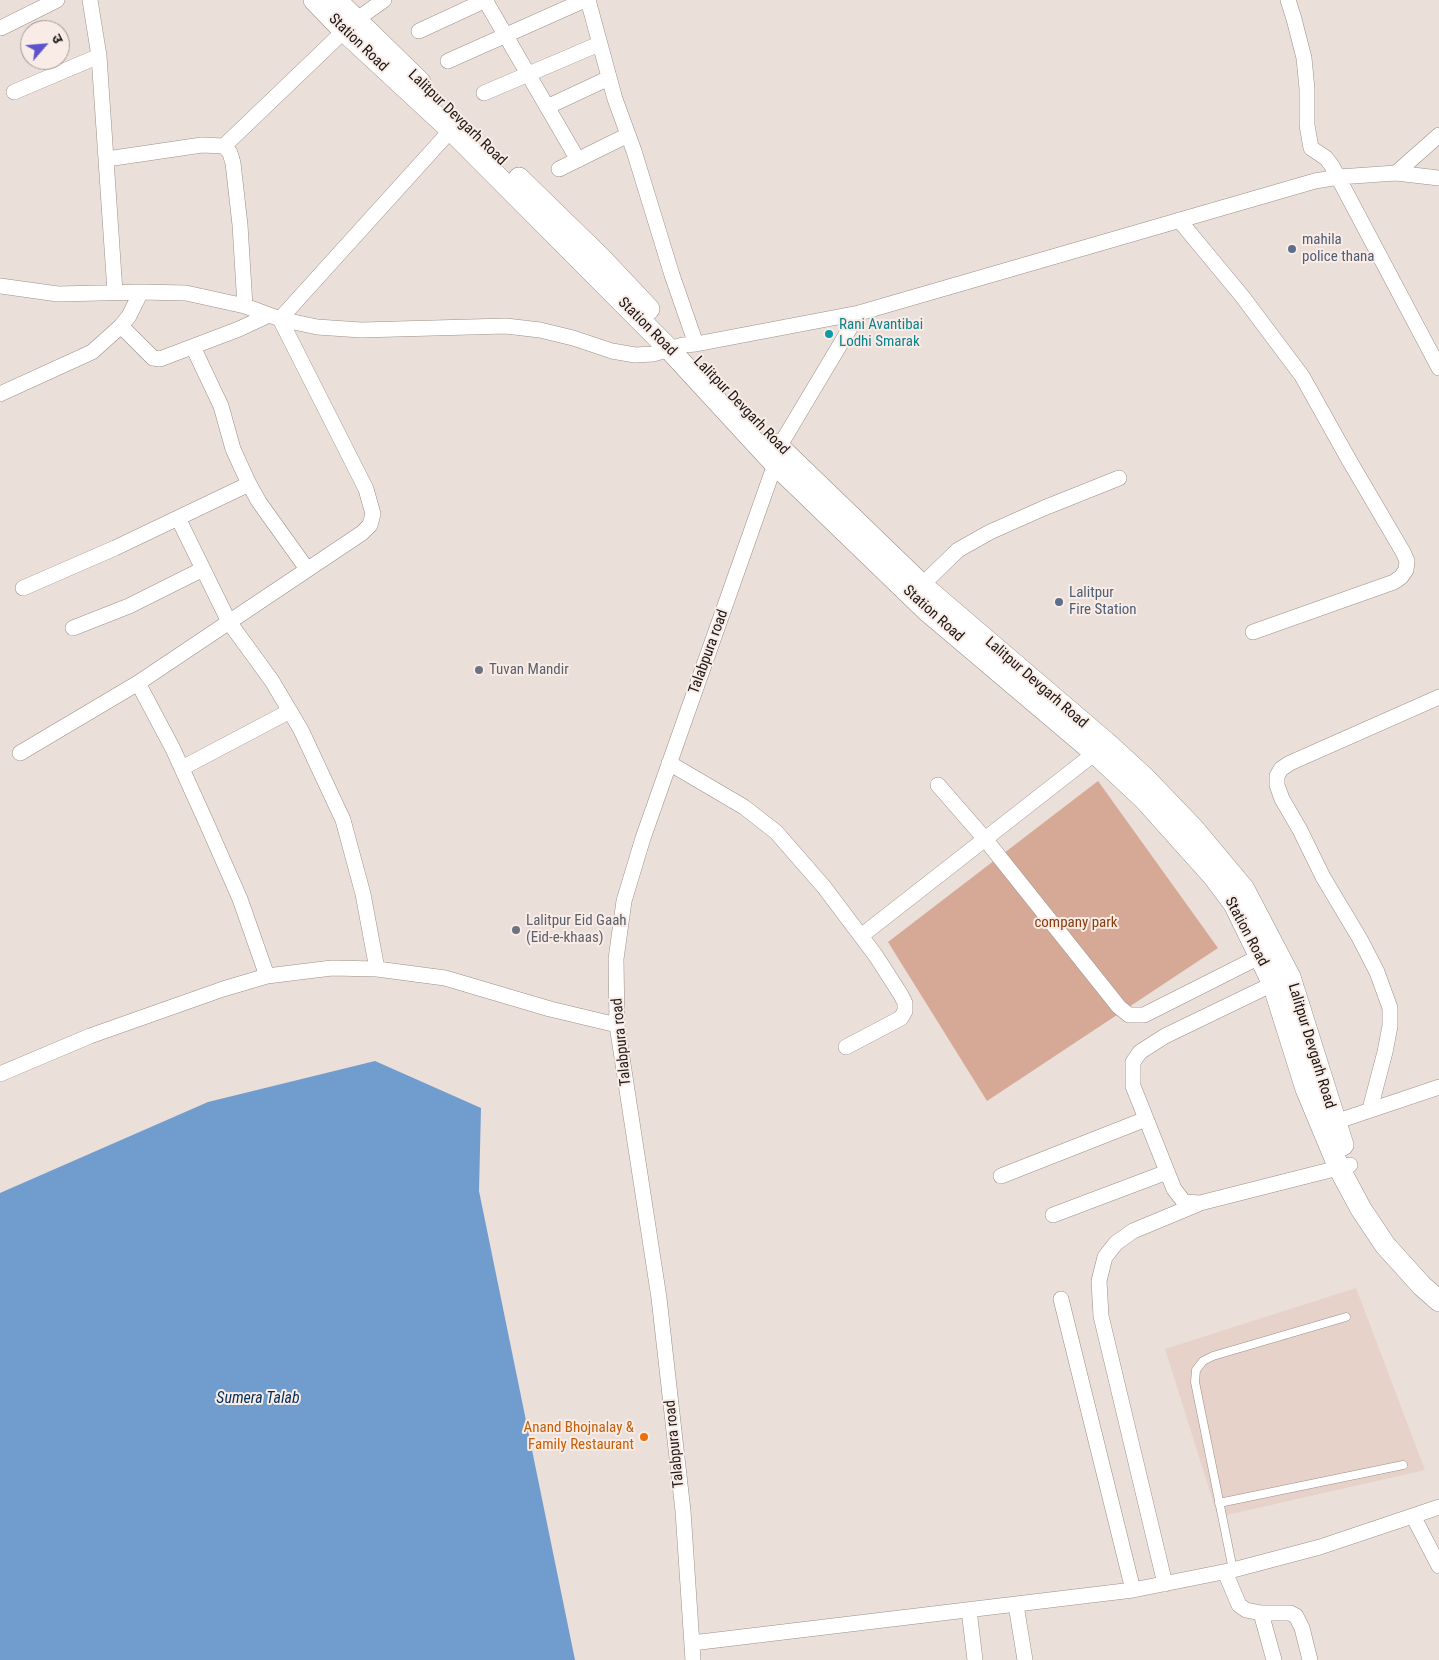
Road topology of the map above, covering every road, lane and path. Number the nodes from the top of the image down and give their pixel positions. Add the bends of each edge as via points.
1 (58, 0) edge
2 (90, 0) edge
3 (314, 0) edge
4 (336, 0) edge
5 (384, 0) edge
6 (485, 0) edge
7 (586, 0) edge
8 (1288, 0) edge
9 (350, 25) junction
10 (1, 28) edge
11 (419, 31) dead end
12 (505, 35) junction
13 (600, 44) junction
14 (99, 56) junction
15 (448, 61) dead end
16 (528, 74) junction
17 (609, 78) junction
18 (14, 92) dead end
19 (484, 93) dead end
20 (547, 107) junction
21 (451, 130) junction
22 (628, 135) junction
23 (1439, 135) edge
24 (224, 146) junction
25 (107, 158) junction
26 (578, 160) junction
27 (559, 169) dead end
28 (1396, 173) junction
29 (1339, 177) junction
30 (1439, 178) edge
31 (1179, 220) junction
32 (0, 286) edge
33 (115, 292) junction
34 (141, 292) junction
35 (244, 306) junction
36 (858, 313) junction
37 (275, 317) junction
38 (121, 326) junction
39 (683, 346) junction
40 (193, 347) junction
41 (1439, 368) edge
42 (0, 394) edge
43 (777, 456) junction
44 (1119, 478) dead end
45 (249, 484) junction
46 (178, 518) junction
47 (203, 569) junction
48 (307, 569) junction
49 (922, 585) junction
50 (23, 588) dead end
51 (229, 622) junction
52 (73, 628) dead end
53 (1253, 632) dead end
54 (138, 683) junction
55 (1439, 697) edge
56 (290, 711) junction
57 (20, 753) dead end
58 (1095, 753) junction
59 (669, 763) junction
60 (182, 768) junction
61 (938, 785) dead end
62 (985, 839) junction
63 (861, 936) junction
64 (1261, 956) junction
65 (377, 969) junction
66 (267, 976) junction
67 (1281, 980) junction
68 (617, 1026) junction
69 (846, 1047) dead end
70 (0, 1074) edge
71 (1439, 1087) edge
72 (1370, 1109) junction
73 (1146, 1119) junction
74 (1335, 1122) junction
75 (1344, 1166) junction
76 (1167, 1172) junction
77 (1001, 1176) dead end
78 (1200, 1204) junction
79 (1053, 1215) dead end
80 (1439, 1283) edge
81 (1061, 1299) dead end
82 (1439, 1301) edge
83 (1346, 1317) dead end
84 (1403, 1465) dead end
85 (1219, 1503) junction
86 (1439, 1507) edge
87 (1413, 1516) junction
88 (1439, 1566) edge
89 (1229, 1571) junction
90 (1165, 1584) junction
91 (1133, 1590) junction
92 (1016, 1605) junction
93 (969, 1610) junction
94 (1261, 1613) junction
95 (692, 1643) junction
96 (693, 1660) edge
97 (975, 1660) edge
98 (1025, 1660) edge
99 (1274, 1660) edge
100 (1310, 1660) edge

1 - 10 street
2 - 14 street
3 - 9 main road, Station Road
4 - 9 main road, Lalitpur Devgarh Road
5 - 9 street
6 - 11 street
6 - 12 street
7 - 12 street
7 - 13 street
8 - 29 street via 1304,58 1311,148 1326,158
9 - 21 main road, Station Road
9 - 24 street
9 - 39 main road, Lalitpur Devgarh Road via 601,258
12 - 15 street
12 - 16 street
13 - 16 street
13 - 17 street
14 - 18 street
14 - 25 street
16 - 19 street
16 - 20 street
17 - 20 street
17 - 22 street
20 - 26 street
21 - 37 street
21 - 39 main road, Station Road
22 - 26 street
22 - 39 street via 672,276
23 - 28 street
24 - 25 street via 202,145
24 - 35 street via 233,163
25 - 33 street
26 - 27 street
28 - 29 street
28 - 30 street
29 - 31 street
29 - 41 street
31 - 36 street
31 - 53 street via 1302,376 1407,561 1406,570 1394,582
32 - 33 street via 58,294
33 - 34 street
34 - 35 street via 186,292
34 - 38 street
35 - 37 street
36 - 39 street
36 - 43 street, Talabpura road
37 - 39 street via 317,327 361,330 506,326 540,330 634,355
37 - 40 street
37 - 48 street via 366,489 373,514 370,525 362,533
38 - 40 street via 153,358 160,359
38 - 42 street via 92,352
39 - 43 main road, Lalitpur Devgarh Road
40 - 45 street via 221,406 233,449
43 - 49 main road, Lalitpur Devgarh Road
43 - 58 main road, Station Road via 926,610
43 - 59 street, Talabpura road
44 - 49 street via 990,532 958,550
45 - 46 street
45 - 48 street
46 - 47 street
46 - 50 street
47 - 51 street
47 - 52 street via 129,606
48 - 51 street
49 - 67 main road, Lalitpur Devgarh Road via 1108,744 1193,828 1244,889
51 - 54 street
51 - 56 street
54 - 57 street
54 - 60 street
55 - 72 street via 1290,764 1277,776 1282,799 1360,939 1390,1008 1390,1026
56 - 60 street
56 - 65 street via 343,820 363,894
58 - 62 street
58 - 64 main road, Station Road via 1144,799 1213,876 1234,904
59 - 63 street via 744,807 776,832
59 - 68 street, Talabpura road via 624,901 616,959
60 - 66 street via 240,900
61 - 62 street
62 - 63 street
62 - 64 street via 1119,1007 1130,1015 1144,1015
63 - 69 street via 901,995 905,1011 892,1024
64 - 67 main road, Station Road
65 - 66 street via 332,968
65 - 68 street via 445,978
66 - 70 street via 90,1036
67 - 73 street via 1165,1036 1140,1052 1133,1062 1133,1086
67 - 74 main road, Lalitpur Devgarh Road
67 - 75 main road, Station Road via 1306,1089
68 - 95 street, Talabpura road via 659,1298 683,1511
71 - 72 street
72 - 74 street
73 - 76 street
73 - 77 street
74 - 75 main road, Lalitpur Devgarh Road
75 - 78 street
75 - 80 main road, Lalitpur Devgarh Road via 1387,1226
75 - 82 main road, Station Road via 1361,1209 1384,1245
76 - 78 street via 1184,1202
76 - 79 street
78 - 90 street via 1133,1231 1116,1243 1105,1257 1099,1281 1100,1316
81 - 91 street
83 - 85 lane via 1213,1356 1196,1370 1195,1382
84 - 85 lane
85 - 89 lane
86 - 87 street
87 - 88 street
87 - 89 street via 1320,1547
89 - 90 street
89 - 94 street via 1239,1605
90 - 91 street
91 - 92 street
92 - 93 street
92 - 98 street
93 - 95 street
93 - 97 street
94 - 99 street
94 - 100 street via 1283,1612 1296,1616
95 - 96 street, Talabpura road

